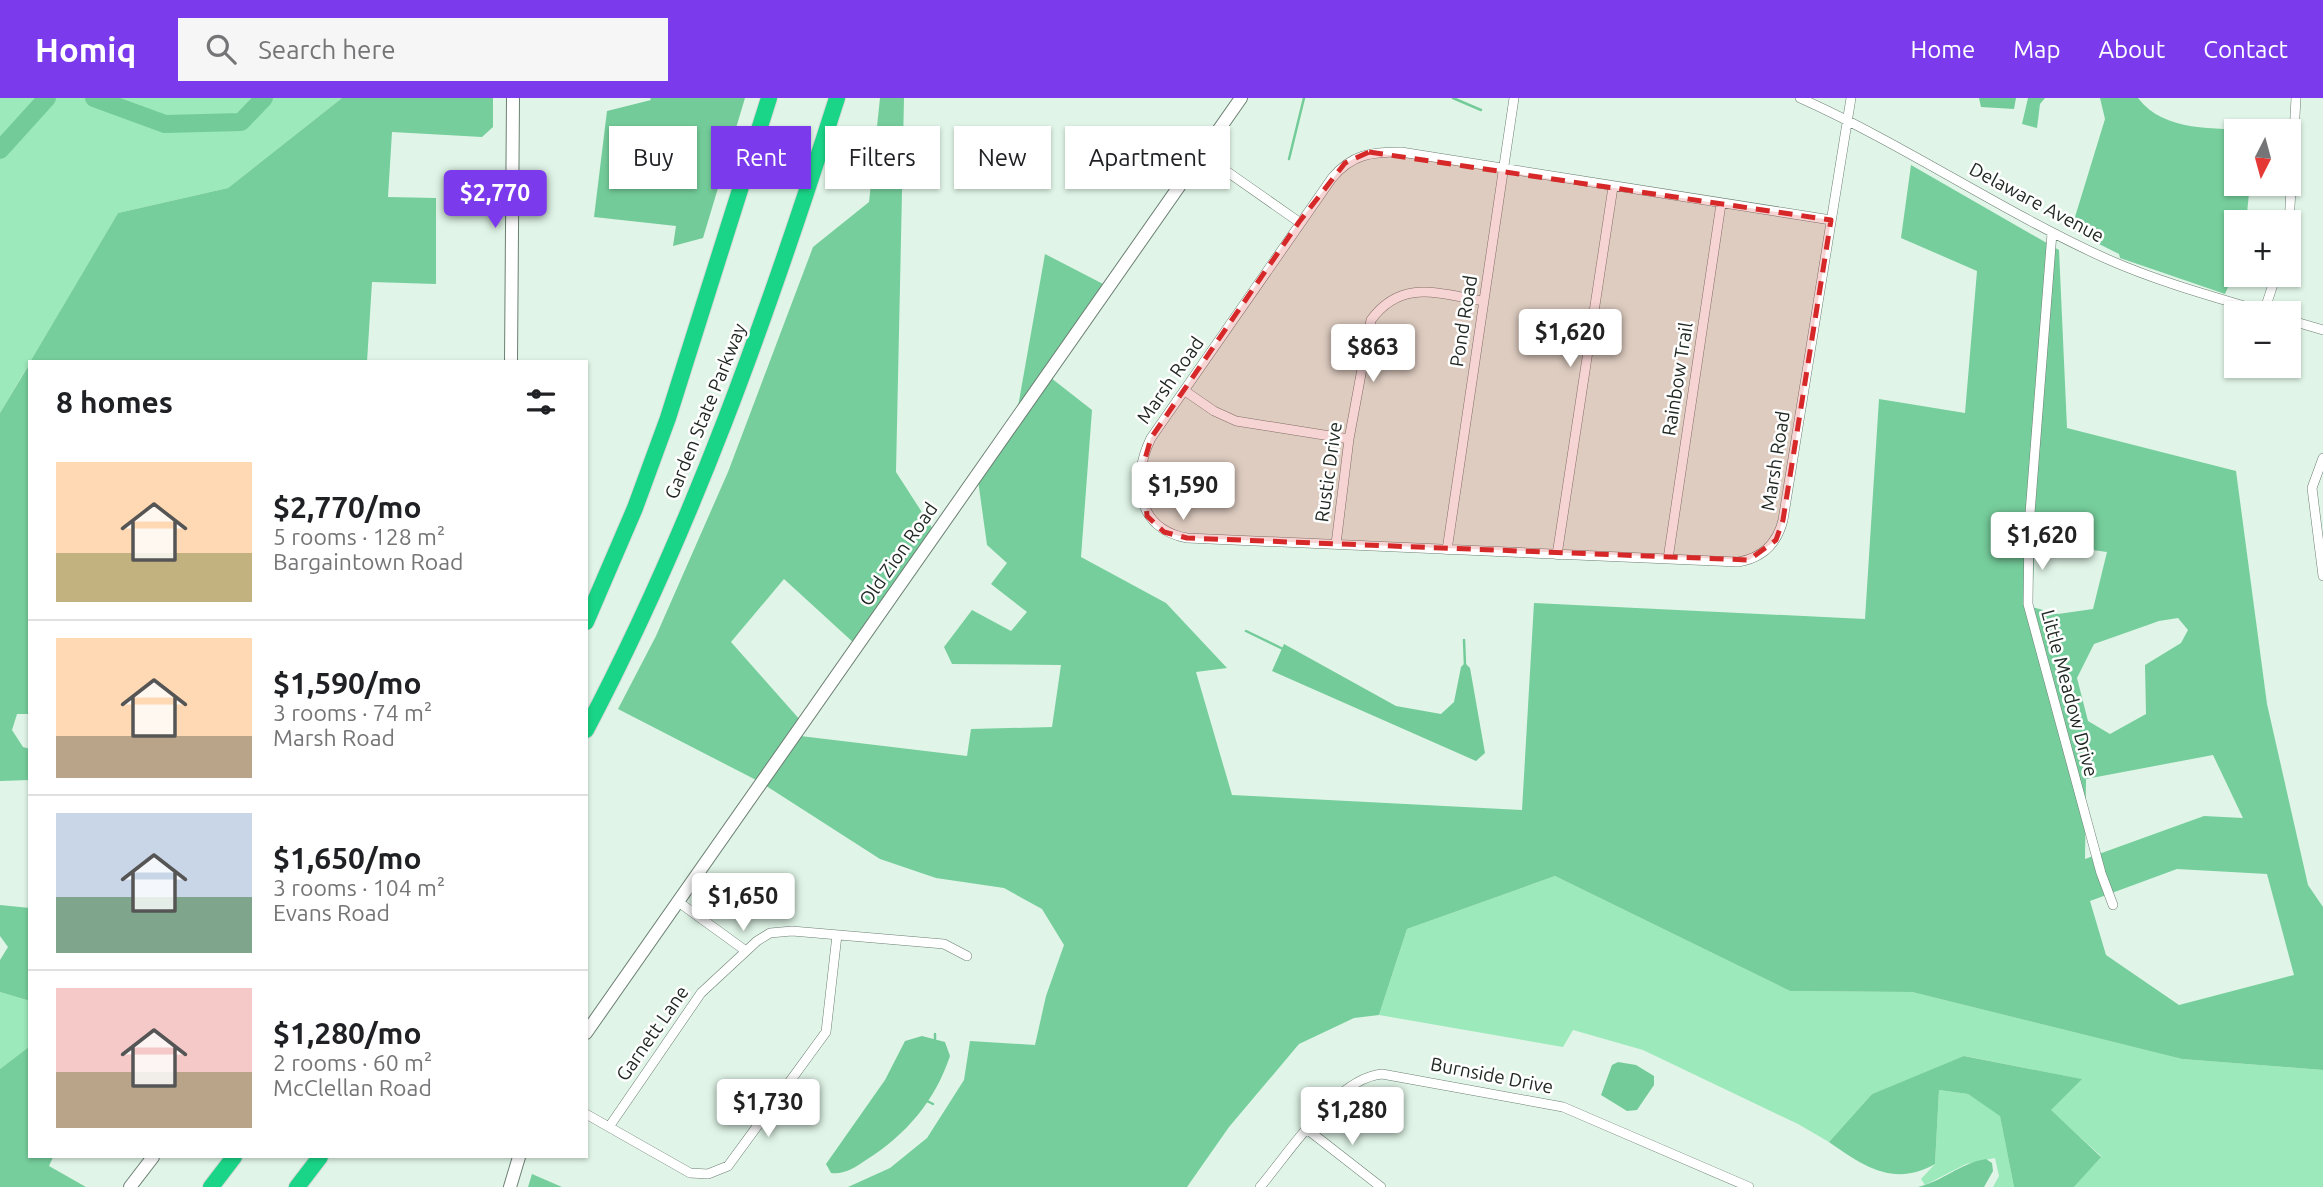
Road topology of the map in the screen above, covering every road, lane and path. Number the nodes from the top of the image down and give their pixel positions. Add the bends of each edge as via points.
1 (513, 98) edge
2 (769, 98) edge
3 (837, 98) edge
4 (1241, 98) edge
5 (1514, 98) edge
6 (1800, 98) edge
7 (1851, 98) edge
8 (2296, 98) edge
9 (1849, 121) junction
10 (1222, 126) edge
11 (1503, 170) junction
12 (1230, 174) edge
13 (1613, 187) junction
14 (1177, 189) edge
15 (1721, 204) junction
16 (2290, 210) edge
17 (1830, 220) junction
18 (1299, 222) junction
19 (2052, 233) junction
20 (1484, 300) junction
21 (2229, 301) edge
22 (2301, 324) edge
23 (2323, 330) edge
24 (511, 360) edge
25 (1185, 391) junction
26 (1349, 439) junction
27 (2323, 458) edge
28 (1336, 544) junction
29 (1447, 550) junction
30 (1557, 555) junction
31 (1668, 559) junction
32 (2323, 576) edge
33 (588, 617) edge
34 (588, 726) edge
35 (677, 901) junction
36 (2113, 905) dead end
37 (837, 935) junction
38 (746, 951) junction
39 (967, 956) dead end
40 (588, 1030) edge
41 (588, 1115) edge
42 (609, 1127) junction
43 (1308, 1130) junction
44 (152, 1158) edge
45 (233, 1158) edge
46 (319, 1158) edge
47 (519, 1158) edge
48 (130, 1187) edge
49 (211, 1187) edge
50 (297, 1187) edge
51 (510, 1187) edge
52 (1260, 1187) edge
53 (1381, 1187) edge
54 (1749, 1187) edge

1 - 24 street
2 - 33 highway, Garden State Parkway via 668,418
3 - 34 highway, Garden State Parkway via 790,246 715,448
4 - 10 street, Old Zion Road
5 - 11 street, Pond Road
6 - 9 street, Delaware Avenue
7 - 9 street, Marsh Road
8 - 16 street
9 - 17 street, Marsh Road
9 - 19 street, Delaware Avenue
11 - 13 street, Marsh Road
11 - 18 street, Marsh Road via 1401,152 1369,152 1345,163
11 - 20 street, Pond Road
12 - 18 street
13 - 15 street, Marsh Road
13 - 30 street
14 - 35 street, Old Zion Road
15 - 17 street, Marsh Road
15 - 31 street, Rainbow Trail
17 - 31 street, Marsh Road via 1781,530 1767,549 1749,560
18 - 25 street, Marsh Road
19 - 21 street, Delaware Avenue via 2137,271
19 - 36 street, Little Meadow Drive via 2029,526 2028,604
20 - 26 street, Rustic Drive via 1407,292 1382,306 1371,320 1365,342
20 - 29 street, Pond Road
22 - 23 street
25 - 26 street via 1236,421
25 - 28 street, Marsh Road via 1151,438 1145,454 1143,506 1153,524 1187,538
26 - 28 street, Rustic Drive
27 - 32 street via 2312,493
28 - 29 street, Marsh Road
29 - 30 street, Marsh Road
30 - 31 street, Marsh Road
35 - 38 street
35 - 40 street, Old Zion Road
37 - 38 street, Garnett Lane via 776,931
37 - 39 street, Garnett Lane via 944,944
37 - 42 street via 827,1032 728,1166 709,1174 690,1173
38 - 42 street, Garnett Lane via 694,1002
41 - 42 street
43 - 52 street, Burnside Drive
43 - 53 street
43 - 54 street, Burnside Drive via 1352,1084 1371,1075 1396,1075 1563,1107
44 - 48 street
45 - 49 highway
46 - 50 highway
47 - 51 street

